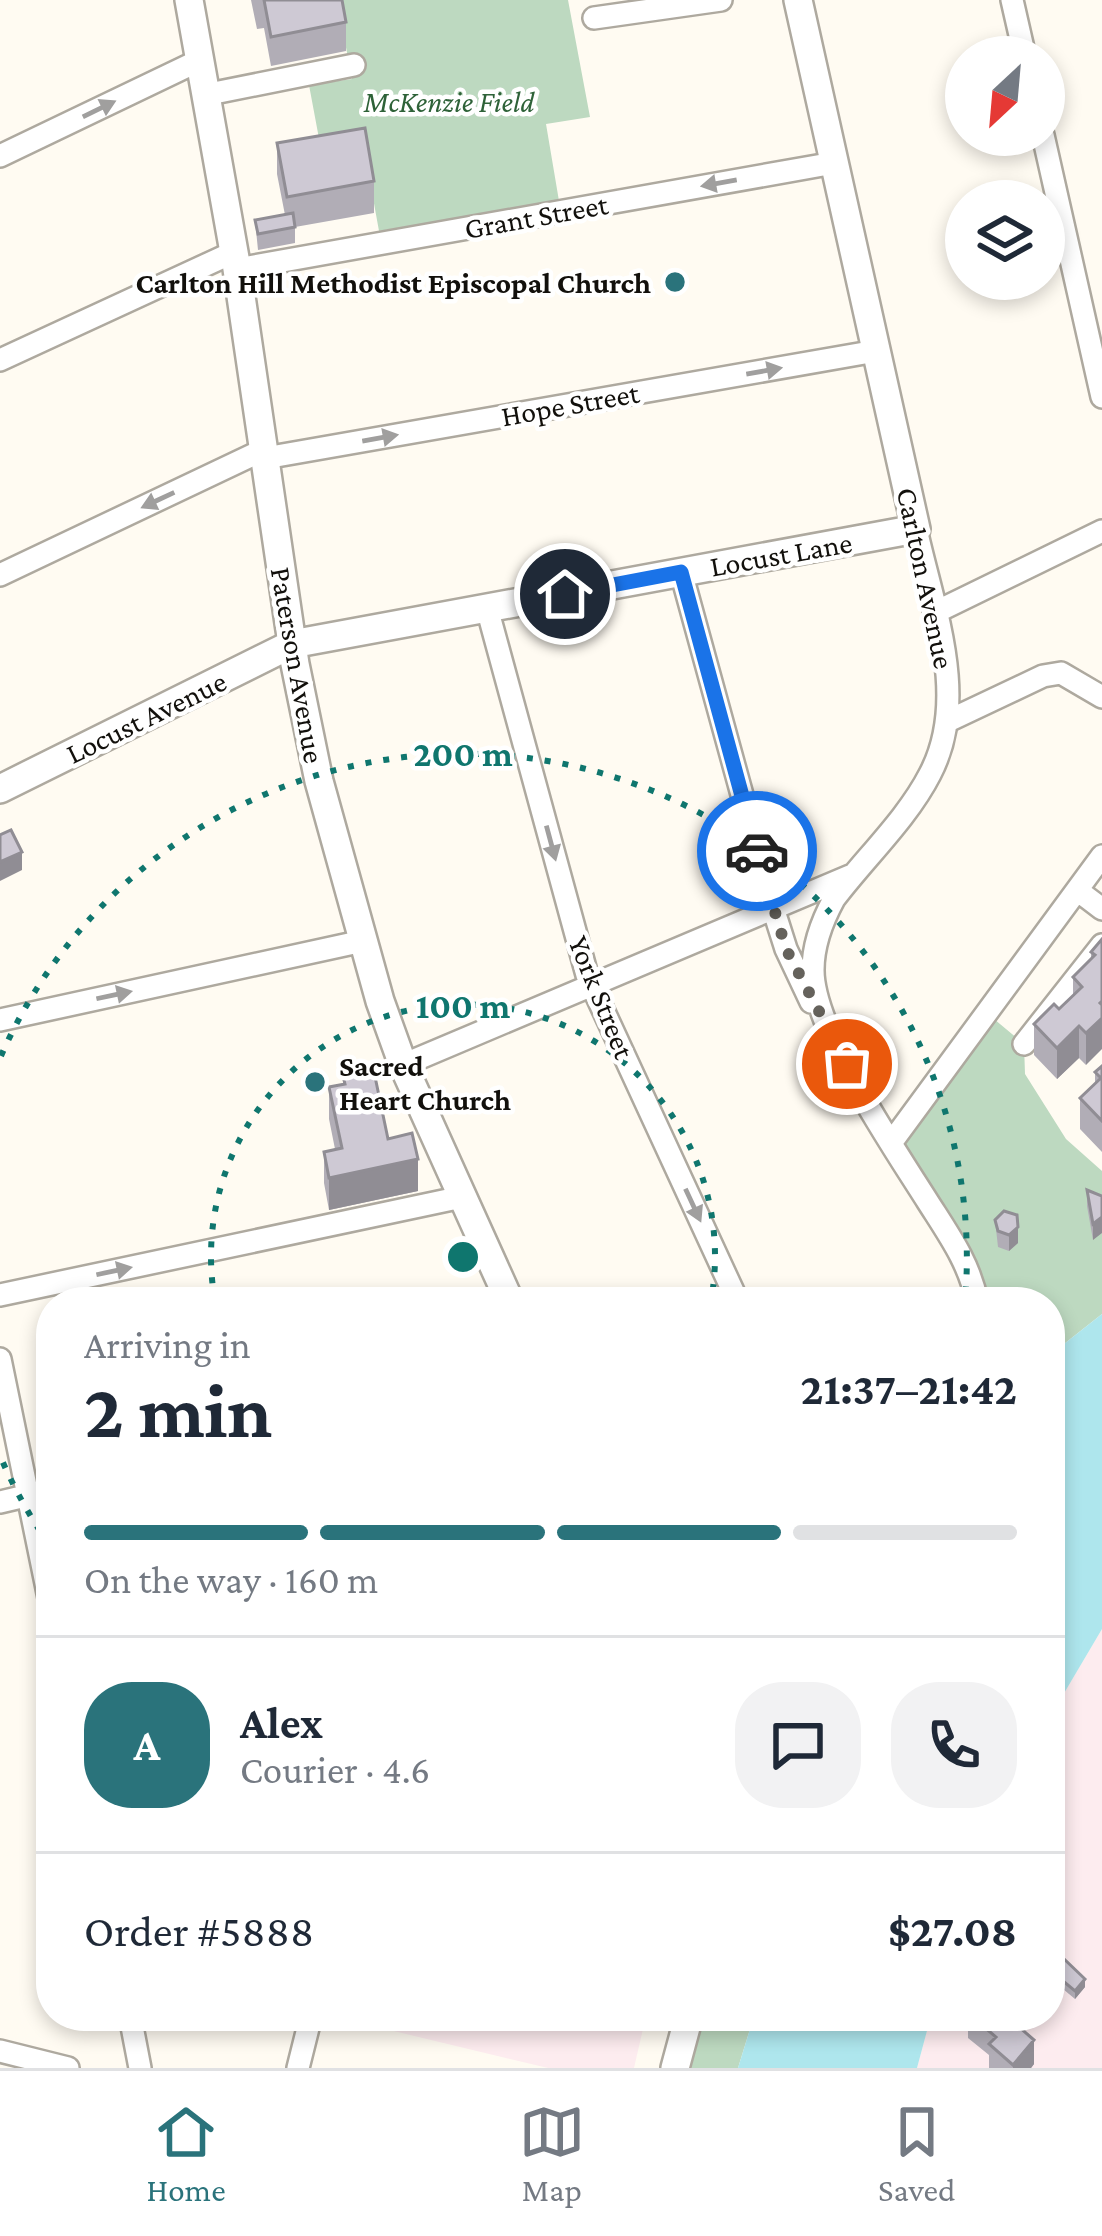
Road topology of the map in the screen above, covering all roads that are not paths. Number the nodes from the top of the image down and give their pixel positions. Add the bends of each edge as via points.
1 (189, 0) edge
2 (721, 0) edge
3 (798, 0) edge
4 (1012, 0) edge
5 (594, 18) dead end
6 (1020, 36) edge
7 (198, 61) junction
8 (354, 65) dead end
9 (204, 95) junction
10 (0, 156) edge
11 (1048, 156) edge
12 (834, 163) junction
13 (236, 261) junction
14 (876, 351) junction
15 (0, 361) edge
16 (1102, 397) edge
17 (264, 454) junction
18 (916, 530) junction
19 (1102, 531) edge
20 (681, 572) junction
21 (0, 575) edge
22 (488, 608) junction
23 (934, 613) junction
24 (292, 644) junction
25 (1102, 697) edge
26 (948, 721) junction
27 (0, 790) edge
28 (1102, 856) edge
29 (852, 874) junction
30 (1077, 890) junction
31 (773, 908) junction
32 (1102, 909) edge
33 (363, 940) junction
34 (1102, 945) edge
35 (592, 985) junction
36 (0, 1020) edge
37 (825, 1024) junction
38 (1024, 1044) dead end
39 (403, 1065) junction
40 (891, 1143) junction
41 (462, 1197) junction
42 (36, 1287) edge
43 (38, 1287) edge
44 (503, 1287) edge
45 (729, 1287) edge
46 (973, 1287) edge
47 (0, 1295) edge
48 (0, 1358) edge
49 (36, 1480) edge
50 (36, 1494) edge
51 (0, 1502) edge
52 (133, 2031) edge
53 (307, 2031) edge
54 (685, 2031) edge
55 (0, 2051) edge
56 (68, 2068) edge
57 (140, 2068) edge
58 (298, 2068) edge
59 (675, 2068) edge

1 - 7 main road, Paterson Avenue
2 - 5 street
3 - 12 main road, Carlton Avenue
4 - 6 street
7 - 9 main road, Paterson Avenue
10 -> 7 street
8 - 9 street
9 - 13 main road, Paterson Avenue
11 - 16 street
12 -> 13 street, Grant Street
12 - 14 main road, Carlton Avenue
13 - 15 street, Grant Street
13 - 17 main road, Paterson Avenue
17 -> 14 street, Hope Street
14 - 18 main road, Carlton Avenue
17 -> 21 street, Hope Street
17 - 24 main road, Paterson Avenue
18 - 20 main road, Locust Lane
18 - 23 street, Carlton Avenue
19 - 23 street
20 - 22 main road, Locust Lane
20 - 31 street
22 - 24 main road, Locust Lane
22 -> 35 street, York Street
23 - 26 street, Carlton Avenue
24 - 27 main road, Locust Avenue
24 - 33 main road, Paterson Avenue
25 - 26 street via 1061,673
26 - 29 street, Carlton Avenue via 929,776
28 - 30 street
29 - 31 street
29 - 37 street, Carlton Avenue via 816,944 815,992
30 - 32 street
30 - 40 street
31 - 35 street
31 - 37 street
36 -> 33 street
33 - 39 main road, Paterson Avenue
34 - 38 street
35 - 39 street
35 -> 45 street, York Street
37 - 40 street, Carlton Avenue
39 - 41 main road, Paterson Avenue
40 - 46 street, Carlton Avenue via 965,1261
43 -> 41 street
41 - 44 main road, Paterson Avenue
47 -> 42 street
48 - 49 street
50 - 51 street
52 - 57 street
53 - 58 street
54 - 59 main road
55 - 56 street

